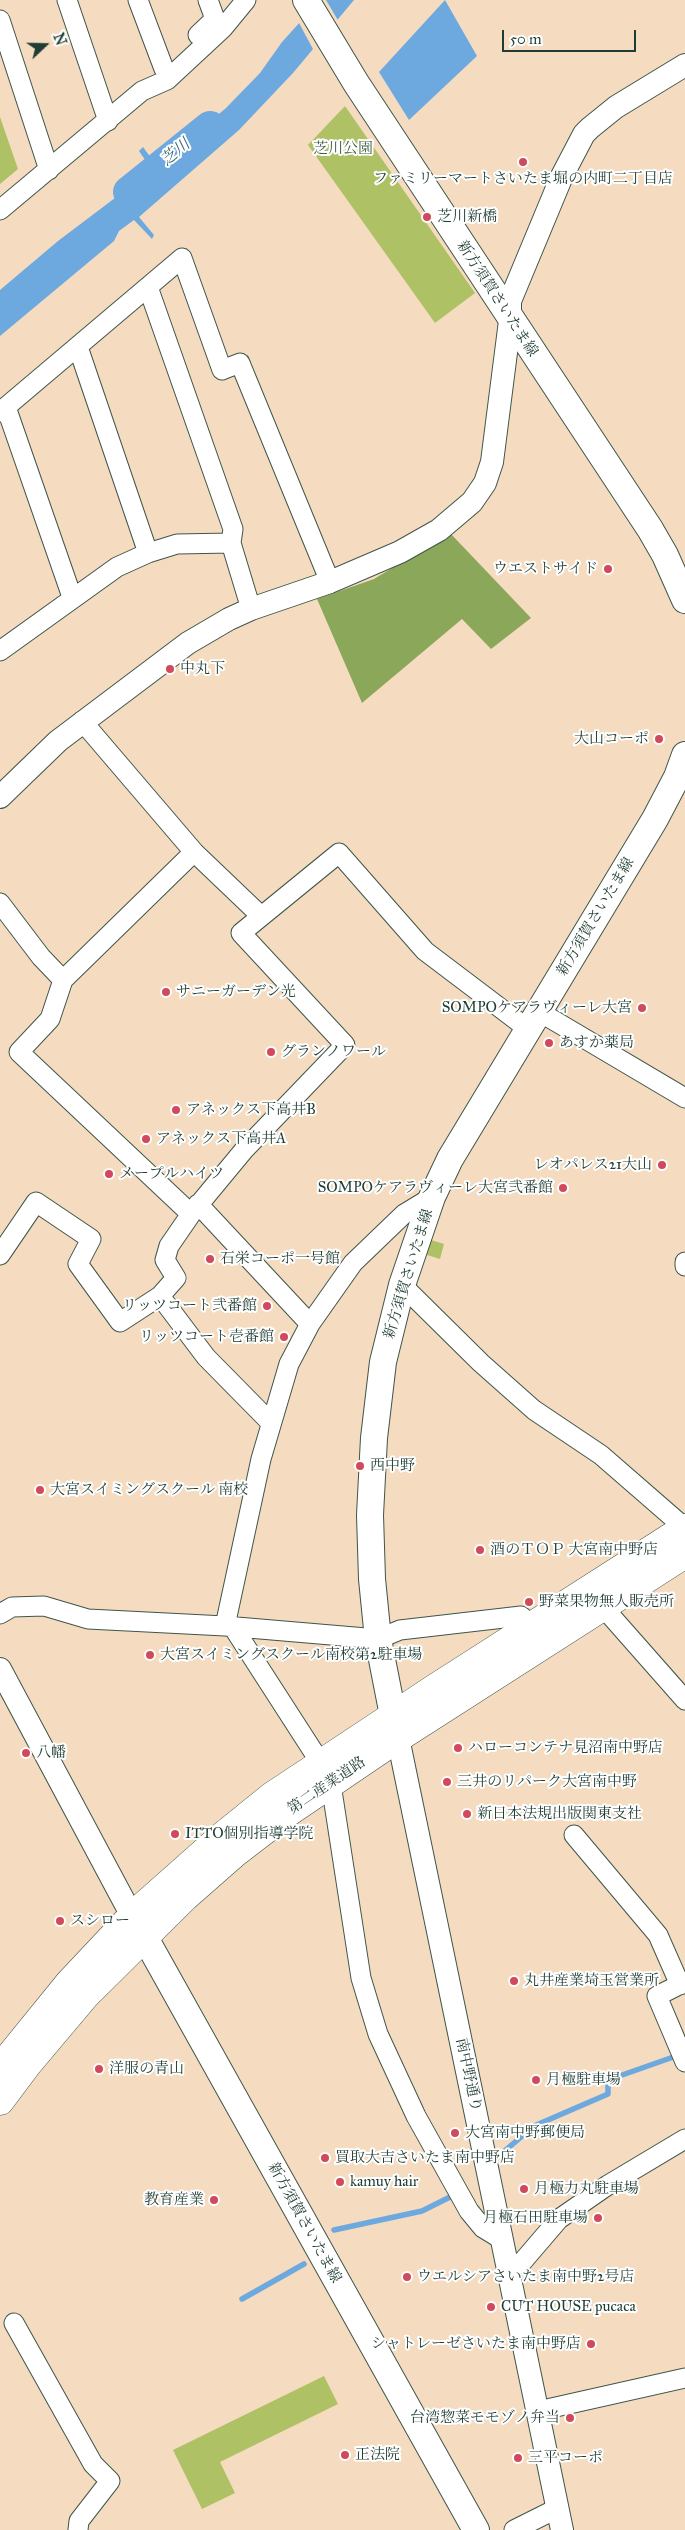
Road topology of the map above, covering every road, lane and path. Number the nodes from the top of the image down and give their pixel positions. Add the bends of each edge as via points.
1 (67, 0) edge
2 (138, 0) edge
3 (208, 0) edge
4 (246, 0) edge
5 (306, 0) edge
6 (0, 20) edge
7 (685, 65) edge
8 (164, 69) junction
9 (142, 92) junction
10 (108, 121) junction
11 (49, 170) junction
12 (0, 210) edge
13 (148, 287) junction
14 (510, 321) junction
15 (78, 347) junction
16 (3, 409) edge
17 (231, 543) junction
18 (148, 553) junction
19 (330, 582) junction
20 (72, 597) junction
21 (685, 600) edge
22 (252, 610) junction
23 (0, 652) edge
24 (82, 721) junction
25 (685, 755) edge
26 (0, 797) edge
27 (194, 852) junction
28 (0, 903) edge
29 (260, 915) junction
30 (63, 980) junction
31 (533, 1020) junction
32 (685, 1098) edge
33 (432, 1197) junction
34 (195, 1209) junction
35 (0, 1255) edge
36 (685, 1262) edge
37 (685, 1266) edge
38 (402, 1285) junction
39 (160, 1296) junction
40 (310, 1324) junction
41 (271, 1423) junction
42 (685, 1528) edge
43 (685, 1554) edge
44 (603, 1607) junction
45 (0, 1614) edge
46 (532, 1626) junction
47 (229, 1627) junction
48 (378, 1639) junction
49 (0, 1669) edge
50 (685, 1700) edge
51 (395, 1727) junction
52 (325, 1773) junction
53 (574, 1835) dead end
54 (138, 1926) junction
55 (683, 1983) edge
56 (685, 2062) edge
57 (0, 2068) edge
58 (0, 2101) edge
59 (685, 2140) edge
60 (501, 2239) junction
61 (508, 2270) junction
62 (14, 2323) dead end
63 (685, 2378) edge
64 (538, 2410) junction
65 (558, 2508) junction
66 (78, 2530) edge
67 (476, 2530) edge
68 (514, 2530) edge
69 (562, 2530) edge

1 - 10 street
2 - 8 street
3 - 8 street via 215,19
4 - 9 street via 223,28 167,80
5 - 14 main road, 新方須賀さいたま線
6 - 11 street
7 - 14 street via 616,107 584,134 562,176 510,302
8 - 9 street
9 - 10 street
10 - 11 street
11 - 12 street
13 - 15 street
13 - 17 street via 233,529
13 - 19 street via 182,258 222,370 240,363
14 - 19 street via 492,462 472,502 439,530 400,552
14 - 21 main road, 新方須賀さいたま線 via 650,529
15 - 16 street
15 - 18 street
16 - 20 street
17 - 18 street via 177,544
17 - 22 street
18 - 20 street via 117,567
19 - 22 street
20 - 23 street
22 - 24 street via 229,619 188,643
24 - 26 street
24 - 27 street
25 - 31 main road, 新方須賀さいたま線 via 655,819
27 - 29 street
27 - 30 street
28 - 30 street
29 - 31 street via 339,853 425,951
29 - 34 street via 241,933 345,1045 244,1150
30 - 34 street via 50,1019 19,1052
31 - 32 street
31 - 33 main road, 新方須賀さいたま線 via 474,1116
33 - 38 main road, 新方須賀さいたま線
33 - 40 street via 404,1214 353,1263
34 - 39 street via 169,1246 165,1260 176,1278
34 - 40 street
35 - 39 street via 36,1202 91,1239 78,1264 120,1322
36 - 37 street
38 - 42 street via 534,1410 601,1455
38 - 48 main road, 新方須賀さいたま線 via 383,1362 374,1438 370,1515
39 - 41 street via 206,1358
40 - 41 street via 289,1364
41 - 47 street
42 - 46 main road, 第二産業道路
43 - 44 main road, 第二産業道路
44 - 50 street
44 - 51 main road, 第二産業道路
45 - 47 street via 12,1607 44,1606 88,1619
46 - 48 street via 520,1616 400,1630
46 - 51 main road, 第二産業道路
47 - 48 street
47 - 52 street
48 - 51 main road, 新方須賀さいたま線
49 - 54 street
51 - 52 main road, 第二産業道路
51 - 60 street, 南中野通り
52 - 54 main road, 第二産業道路 via 234,1854
52 - 60 street via 361,1978 378,2034 416,2116 469,2212 483,2228
53 - 55 street via 658,1935
54 - 57 main road, 第二産業道路 via 69,1983
54 - 58 main road, 第二産業道路
54 - 67 main road, 新方須賀さいたま線
55 - 56 street via 657,1996
59 - 61 street via 559,2218 522,2262
60 - 61 street, 南中野通り
61 - 64 street, 南中野通り
62 - 66 street via 93,2464 110,2481 79,2520
63 - 64 street
64 - 65 street, 南中野通り
65 - 68 street
65 - 69 street, 南中野通り

